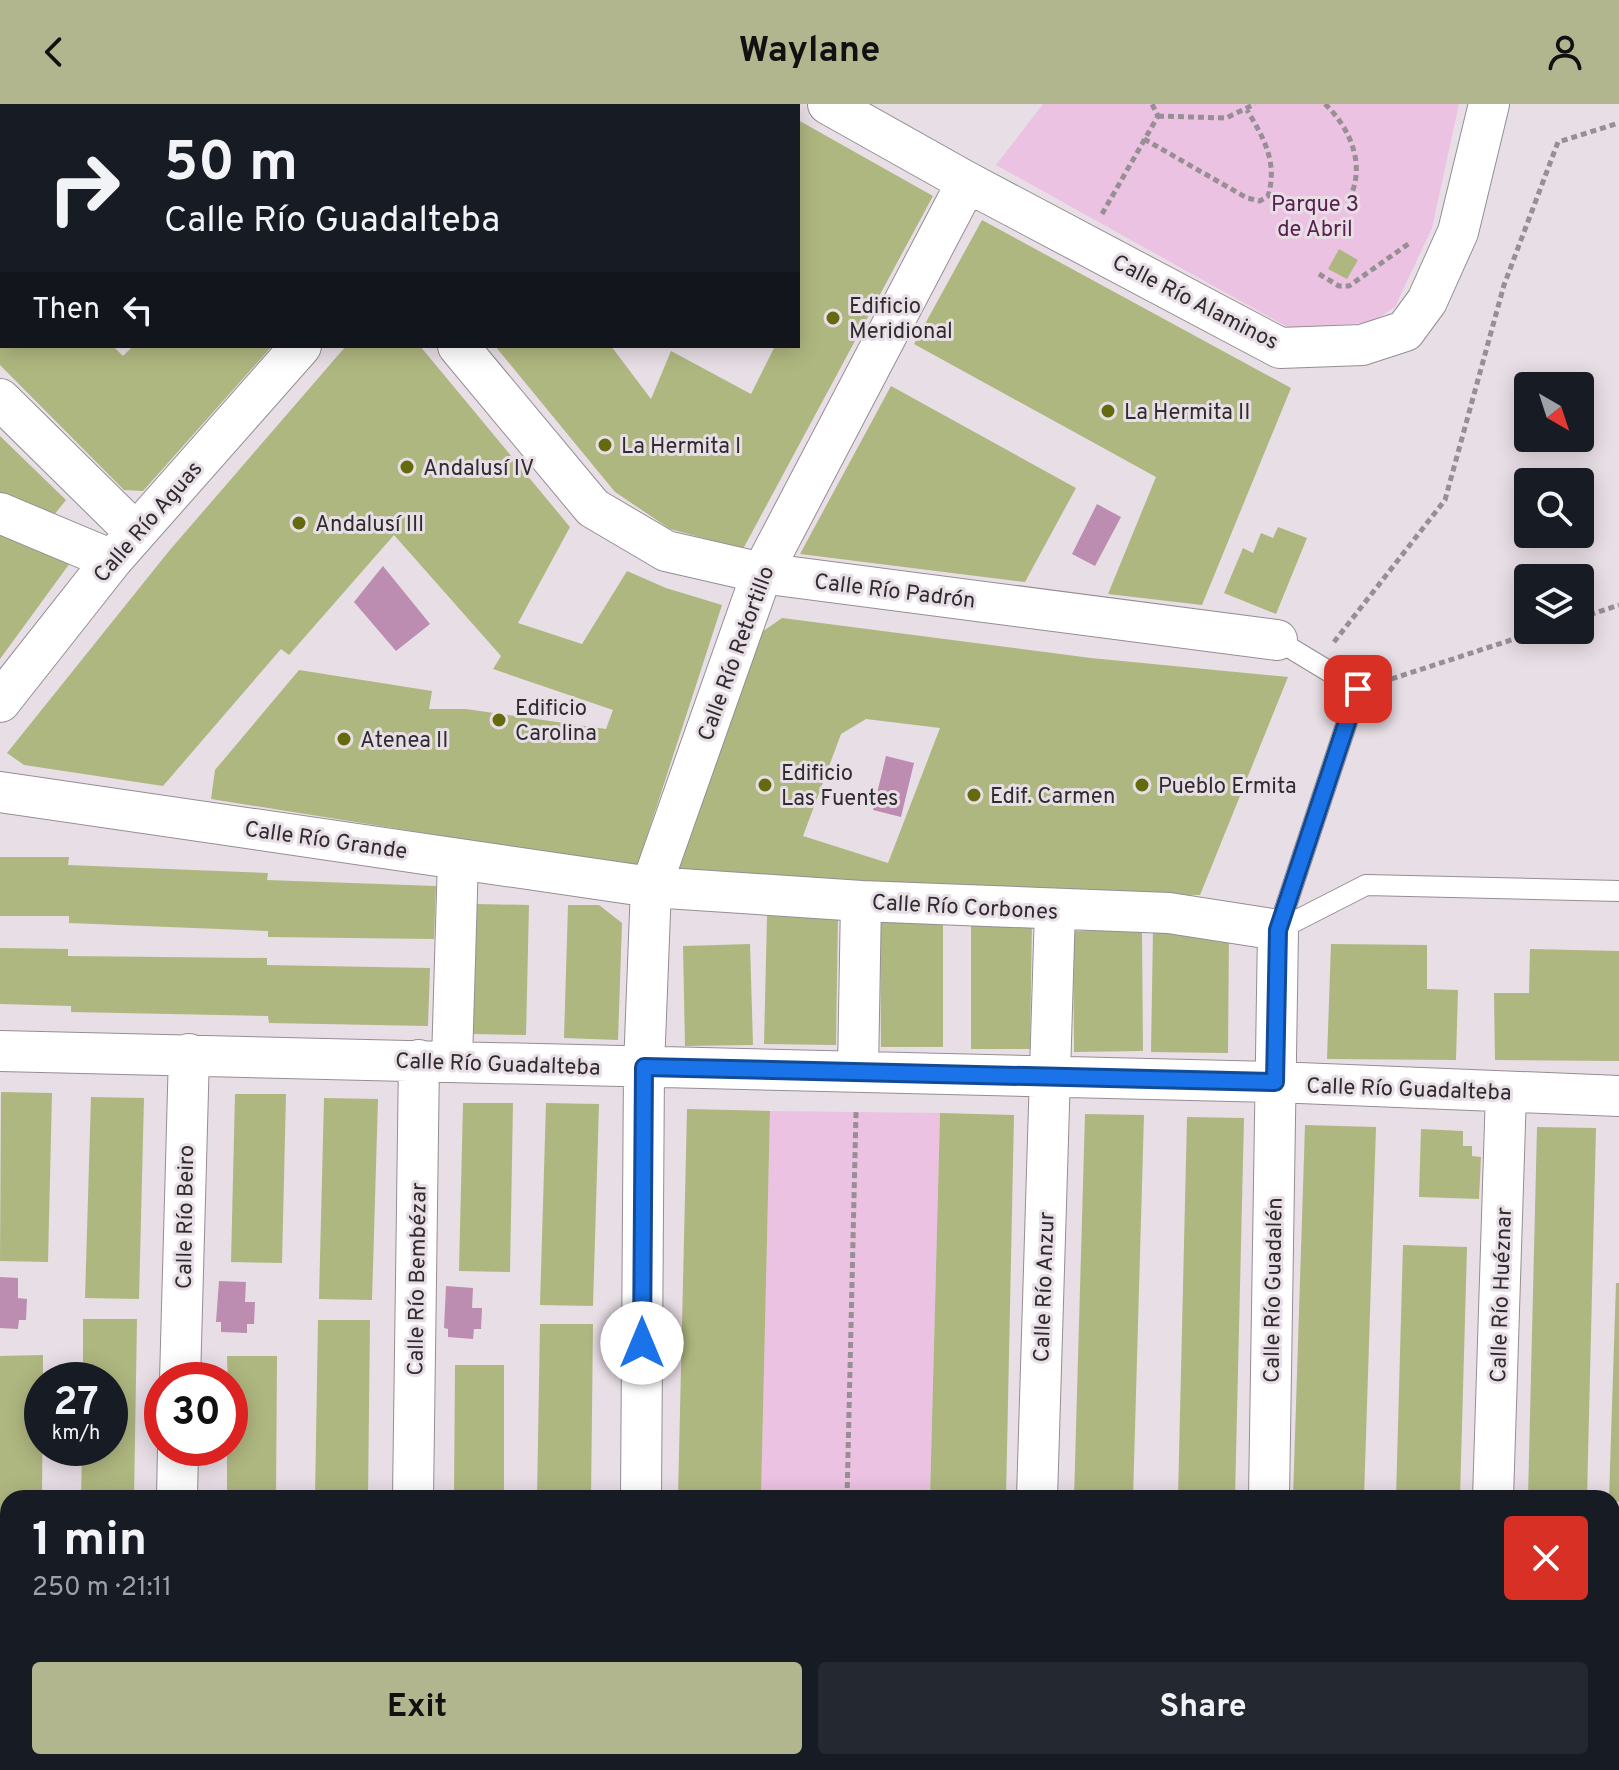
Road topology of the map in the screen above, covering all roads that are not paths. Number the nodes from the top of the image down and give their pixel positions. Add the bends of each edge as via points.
1 (828, 104) edge
2 (1489, 104) edge
3 (967, 182) junction
4 (299, 348) edge
5 (460, 348) edge
6 (0, 399) edge
7 (0, 513) edge
8 (124, 546) junction
9 (762, 573) junction
10 (1277, 640) joint
11 (1, 698) edge
12 (0, 792) edge
13 (458, 859) junction
14 (651, 887) junction
15 (1619, 891) edge
16 (861, 901) junction
17 (1055, 910) junction
18 (1278, 930) junction
19 (0, 1051) edge
20 (189, 1054) junction
21 (435, 1061) junction
22 (644, 1067) junction
23 (858, 1071) junction
24 (1049, 1077) junction
25 (1275, 1082) junction
26 (1506, 1092) junction
27 (1619, 1096) edge
28 (180, 1362) edge
29 (178, 1466) edge
30 (177, 1490) edge
31 (413, 1490) edge
32 (641, 1490) edge
33 (1037, 1490) edge
34 (1269, 1490) edge
35 (1493, 1490) edge

1 - 3 street, Calle Río Alaminos
2 - 3 street, Calle Río Alaminos via 1458,232 1427,301 1405,331 1362,345 1280,348
3 - 9 street, Calle Río Retortillo
4 - 8 street, Calle Río Aguas
5 - 9 street, Calle Río Padrón via 593,508 666,551
6 - 8 street
7 - 8 street
8 - 11 street, Calle Río Aguas
9 - 10 street, Calle Río Padrón
9 - 14 street, Calle Río Retortillo
10 - 18 lane via 1358,689
12 - 13 street, Calle Río Grande
13 - 14 street, Calle Río Grande
13 - 21 street, Calle Río Bembézar
14 - 16 street, Calle Río Corbones
14 - 22 street, Calle Río Retortillo
15 - 18 lane via 1366,885
16 - 17 street, Calle Río Corbones
16 - 23 street
17 - 18 street, Calle Río Corbones via 1169,913
17 - 24 street, Calle Río Anzur
18 - 25 street, Calle Río Guadalén
19 - 20 street, Calle Río Guadalteba
20 - 21 street, Calle Río Guadalteba
20 - 28 street, Calle Río Beiro
21 - 22 street, Calle Río Guadalteba
21 - 31 street, Calle Río Bembézar
22 - 23 street, Calle Río Guadalteba
22 - 32 street, Calle Río Retortillo
23 - 24 street, Calle Río Guadalteba
24 - 25 street, Calle Río Guadalteba
24 - 33 street, Calle Río Anzur
25 - 26 street, Calle Río Guadalteba
25 - 34 street, Calle Río Guadalén
26 - 27 street, Calle Río Guadalteba
26 - 35 street, Calle Río Huéznar
29 - 30 street

